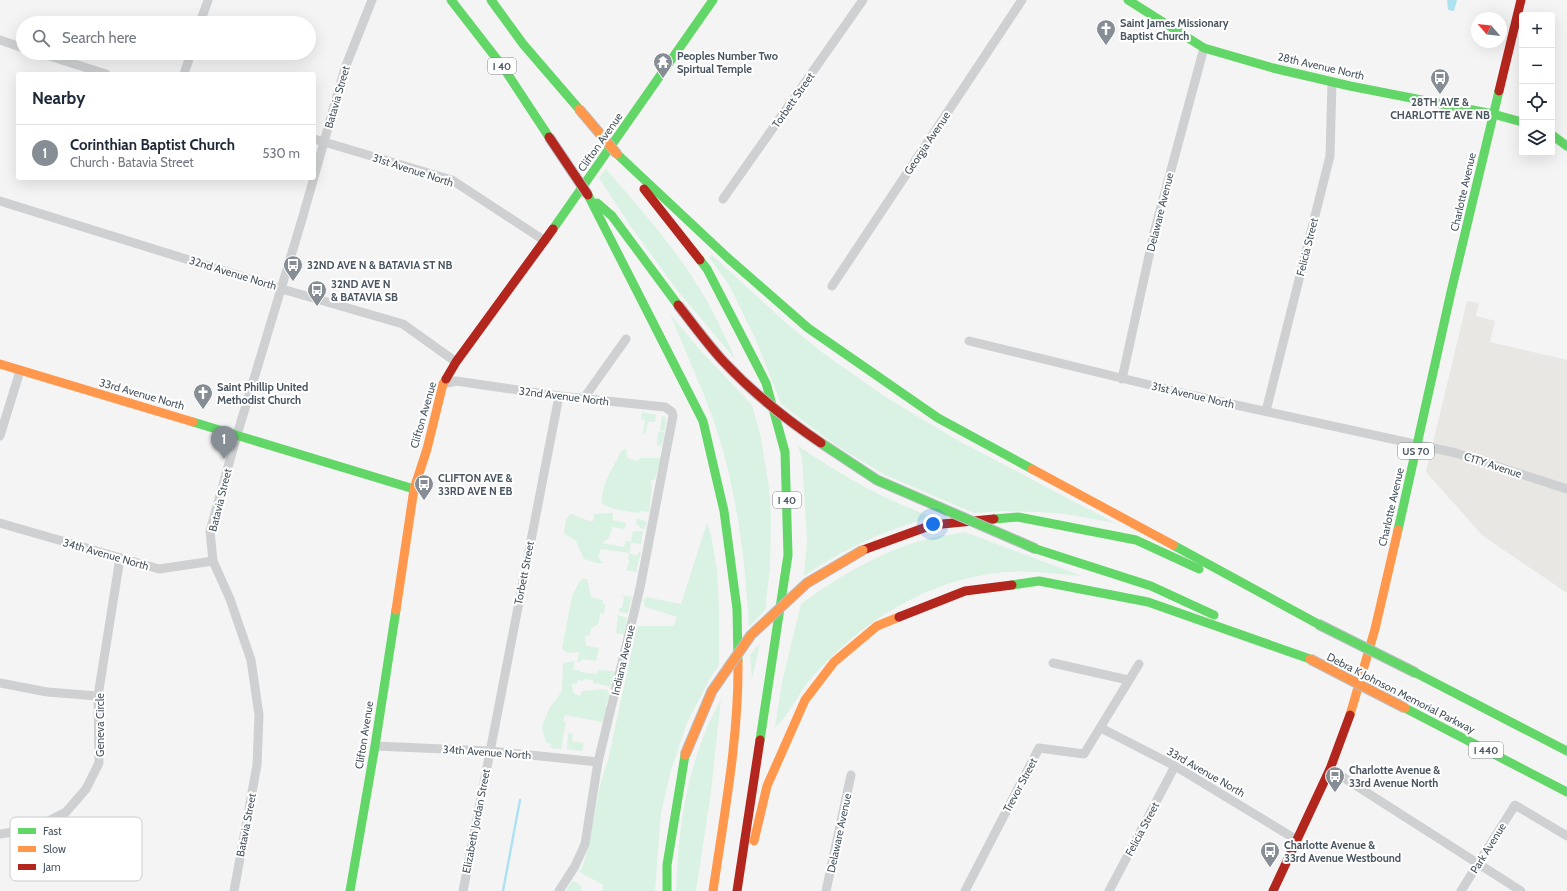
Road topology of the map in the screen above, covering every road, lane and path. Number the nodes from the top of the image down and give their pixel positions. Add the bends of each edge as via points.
1 (208, 0) edge
2 (372, 0) edge
3 (451, 0) edge
4 (491, 0) edge
5 (713, 0) edge
6 (863, 0) edge
7 (1022, 0) edge
8 (1521, 0) edge
9 (1135, 2) edge
10 (202, 16) edge
11 (0, 40) edge
12 (16, 46) edge
13 (1204, 48) junction
14 (62, 60) edge
15 (189, 60) edge
16 (100, 72) edge
17 (185, 72) edge
18 (1332, 82) junction
19 (1494, 114) junction
20 (1519, 121) edge
21 (1555, 137) edge
22 (316, 140) edge
23 (324, 142) junction
24 (1567, 146) edge
25 (617, 154) junction
26 (316, 170) edge
27 (313, 180) edge
28 (589, 196) junction
29 (723, 199) dead end
30 (0, 200) edge
31 (545, 241) junction
32 (832, 286) dead end
33 (282, 289) junction
34 (626, 340) dead end
35 (969, 341) dead end
36 (456, 362) junction
37 (0, 364) edge
38 (20, 370) junction
39 (1122, 378) junction
40 (443, 384) junction
41 (559, 396) junction
42 (584, 398) junction
43 (1266, 411) junction
44 (673, 423) joint
45 (237, 435) junction
46 (0, 436) edge
47 (1418, 445) junction
48 (414, 489) junction
49 (1567, 489) edge
50 (0, 523) edge
51 (120, 558) junction
52 (213, 561) junction
53 (1318, 624) junction
54 (1310, 659) junction
55 (1053, 663) dead end
56 (1139, 664) dead end
57 (1128, 680) junction
58 (0, 682) edge
59 (98, 696) junction
60 (1101, 728) junction
61 (375, 746) junction
62 (490, 751) junction
63 (1567, 752) edge
64 (598, 762) junction
65 (1175, 766) junction
66 (1330, 769) junction
67 (851, 775) dead end
68 (1567, 792) edge
69 (56, 817) edge
70 (10, 832) edge
71 (0, 834) edge
72 (1567, 836) edge
73 (1297, 840) junction
74 (1477, 864) junction
75 (234, 891) edge
76 (350, 891) edge
77 (463, 891) edge
78 (559, 891) edge
79 (667, 891) edge
80 (713, 891) edge
81 (737, 891) edge
82 (743, 891) edge
83 (826, 891) edge
84 (965, 891) edge
85 (1109, 891) edge
86 (1273, 891) edge
87 (1461, 891) edge
88 (1521, 891) edge

1 - 10 street
2 - 23 street, Batavia Street via 345,68
3 - 28 main road, I 40, bridge via 503,67
4 - 25 main road, I 40, bridge via 524,44
5 - 31 main road, Clifton Avenue
6 - 29 street, Torbett Street
7 - 32 street, Georgia Avenue
8 - 19 main road, Charlotte Avenue / US 70
9 - 13 main road, 28th Avenue North
11 - 12 street
13 - 18 main road, 28th Avenue North
13 - 39 street, Delaware Avenue via 1154,233
14 - 16 street
15 - 17 street
18 - 19 main road, 28th Avenue North
18 - 43 street, Felicia Street via 1330,156
19 - 20 main road, 28th Avenue North
19 - 47 main road, Charlotte Avenue / US 70 via 1451,292
21 - 24 main road
22 - 23 street, 31st Avenue North
23 - 26 street, Batavia Street
23 - 31 street, 31st Avenue North via 452,180
25 - 53 main road via 729,259 808,328 938,418
25 - 81 main road, I 40 via 707,269 766,383 785,452 788,555
27 - 33 street, Batavia Street
28 - 54 main road, bridge via 612,216 724,362 753,390 802,430 877,480 1036,549 1151,586
28 - 80 main road, I 40 via 703,421 724,511 737,609 738,693
30 - 33 street, 32nd Avenue North
31 - 36 main road, Clifton Avenue
33 - 36 street, 32nd Avenue North via 403,324
33 - 45 street, Batavia Street
34 - 42 street
35 - 39 street, 31st Avenue North
36 - 40 main road, Clifton Avenue
37 - 38 main road, 33rd Avenue North
38 - 45 main road, 33rd Avenue North
38 - 46 street
39 - 43 street, 31st Avenue North
40 - 41 street, 32nd Avenue North via 456,381
40 - 48 main road, Clifton Avenue
41 - 42 street, 32nd Avenue North
41 - 62 street, Torbett Street
42 - 44 street, 32nd Avenue North via 665,408 672,412
43 - 47 street, 31st Avenue North
44 - 64 street, Indiana Avenue via 640,588
45 - 48 main road, 33rd Avenue North
45 - 52 street, Batavia Street via 210,531
47 - 49 street, C1TY Avenue via 1456,453
47 - 66 main road, Charlotte Avenue / US 70 via 1375,629 1351,712
48 - 61 main road, Clifton Avenue
50 - 51 street, 34th Avenue North
51 - 52 street, 34th Avenue North via 159,569
51 - 59 street, Geneva Circle
52 - 75 street, Batavia Street via 230,599 251,660 259,715 257,765
53 - 63 main road, bridge
53 - 79 main road, bridge via 1136,540 1018,518 932,525 863,550 806,583 751,635 712,691 685,755 667,865
54 - 68 main road, Debra K Johnson Memorial Parkway / I 440, bridge
54 - 82 main road via 1148,602 1039,581 965,591 877,626 834,662 805,700 767,786
55 - 57 street
56 - 57 street, Trevor Street
57 - 60 street, Trevor Street
58 - 59 street via 47,692
59 - 69 street, Geneva Circle via 99,763 86,789 66,812
60 - 65 street, 33rd Avenue North
60 - 84 street, Trevor Street via 1084,754 1039,748
61 - 62 street, 34th Avenue North
61 - 76 main road, Clifton Avenue
62 - 64 street, 34th Avenue North
62 - 77 street, Elizabeth Jordan Street
64 - 78 street, Indiana Avenue via 582,851
65 - 73 street, 33rd Avenue North
65 - 85 street, Felicia Street
66 - 73 main road, Charlotte Avenue / US 70
66 - 74 street
67 - 83 street, Delaware Avenue
70 - 71 street, Geneva Circle
72 - 74 street, Park Avenue via 1515,805
73 - 86 main road, Charlotte Avenue / US 70
74 - 87 street, Park Avenue
74 - 88 street

